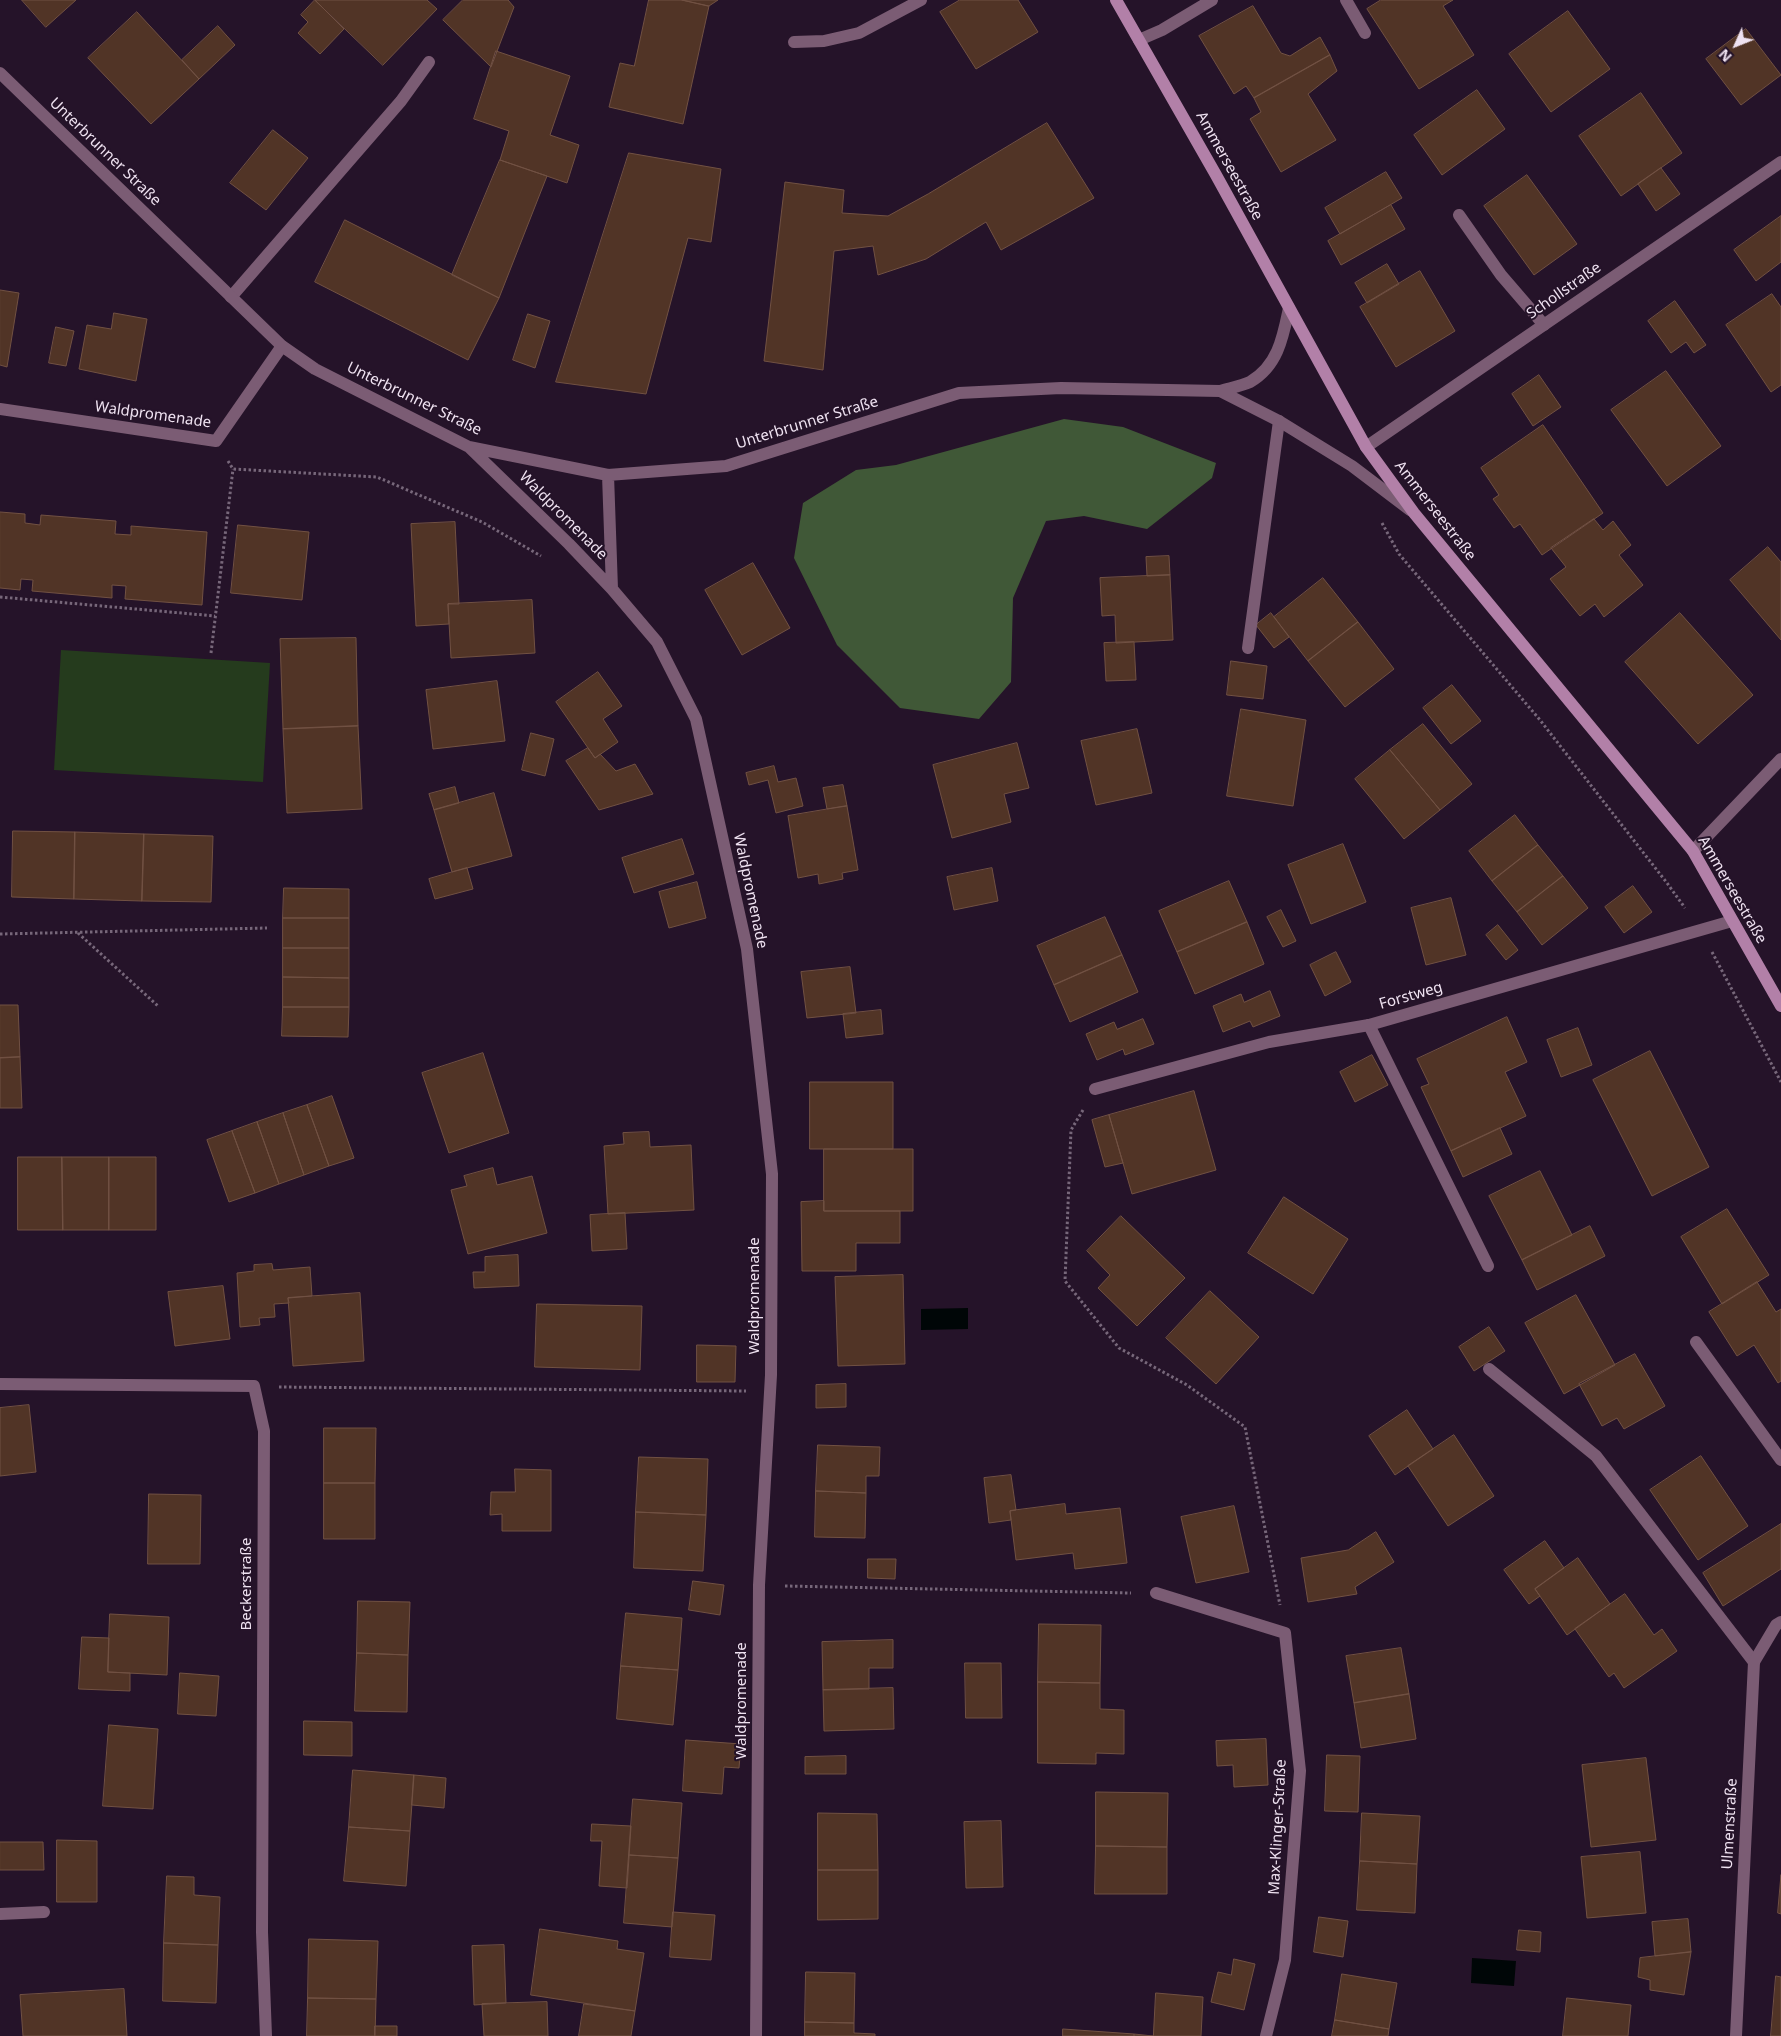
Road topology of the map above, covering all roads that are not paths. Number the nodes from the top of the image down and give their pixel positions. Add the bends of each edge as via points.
1 (921, 0) edge
2 (1116, 0) edge
3 (1212, 0) edge
4 (1346, 0) edge
5 (1365, 33) dead end
6 (1139, 40) junction
7 (794, 42) dead end
8 (429, 62) dead end
9 (0, 73) edge
10 (1781, 162) edge
11 (1459, 215) dead end
12 (231, 297) junction
13 (1289, 308) junction
14 (1544, 325) junction
15 (282, 346) junction
16 (1220, 391) junction
17 (0, 409) edge
18 (1279, 421) junction
19 (468, 447) junction
20 (1366, 447) junction
21 (608, 475) junction
22 (1414, 513) junction
23 (612, 588) junction
24 (1248, 648) dead end
25 (1781, 759) edge
26 (1693, 850) junction
27 (1732, 921) junction
28 (1781, 1006) edge
29 (1369, 1025) junction
30 (1095, 1089) road end
31 (1488, 1266) dead end
32 (1696, 1342) dead end
33 (1489, 1369) dead end
34 (0, 1384) edge
35 (1781, 1460) edge
36 (1156, 1593) road end
37 (1781, 1622) edge
38 (1754, 1662) junction
39 (44, 1912) dead end
40 (0, 1914) edge
41 (266, 2036) edge
42 (756, 2036) edge
43 (1266, 2036) edge
44 (1736, 2036) edge

1 - 7 street via 858,32 824,41
2 - 6 main road, Ammerseestraße
3 - 6 street
4 - 5 street
6 - 13 main road, Ammerseestraße
8 - 12 street via 401,101
9 - 12 street, Unterbrunner Straße
10 - 14 street, Schollstraße
11 - 14 street via 1501,275
12 - 15 street, Unterbrunner Straße
13 - 16 street, Unterbrunner Straße via 1281,345 1267,369 1249,382
13 - 20 main road, Ammerseestraße
14 - 20 street, Schollstraße
15 - 17 street, Waldpromenade via 216,441
15 - 19 street, Unterbrunner Straße via 315,369
16 - 18 street, Unterbrunner Straße
16 - 21 street, Unterbrunner Straße via 1061,388 959,393 726,466
18 - 22 street, Unterbrunner Straße via 1352,466
18 - 24 street
19 - 21 street, Unterbrunner Straße
19 - 23 street, Waldpromenade
20 - 22 main road, Ammerseestraße
21 - 23 street, Waldpromenade
22 - 26 main road, Ammerseestraße
23 - 42 street, Waldpromenade via 657,642 696,719 747,949 772,1174 770,1391 759,1585
25 - 26 street
26 - 27 main road, Ammerseestraße
27 - 28 main road, Ammerseestraße
27 - 29 street, Forstweg
29 - 30 street, Forstweg via 1269,1042
29 - 31 street
32 - 35 street
33 - 38 street via 1596,1456
34 - 41 street, Beckerstraße via 254,1386 264,1431 262,1932
36 - 43 street, Max-Klinger-Straße via 1285,1633 1300,1771 1285,1960
37 - 38 street, Ulmenstraße
38 - 44 street, Ulmenstraße
39 - 40 street

